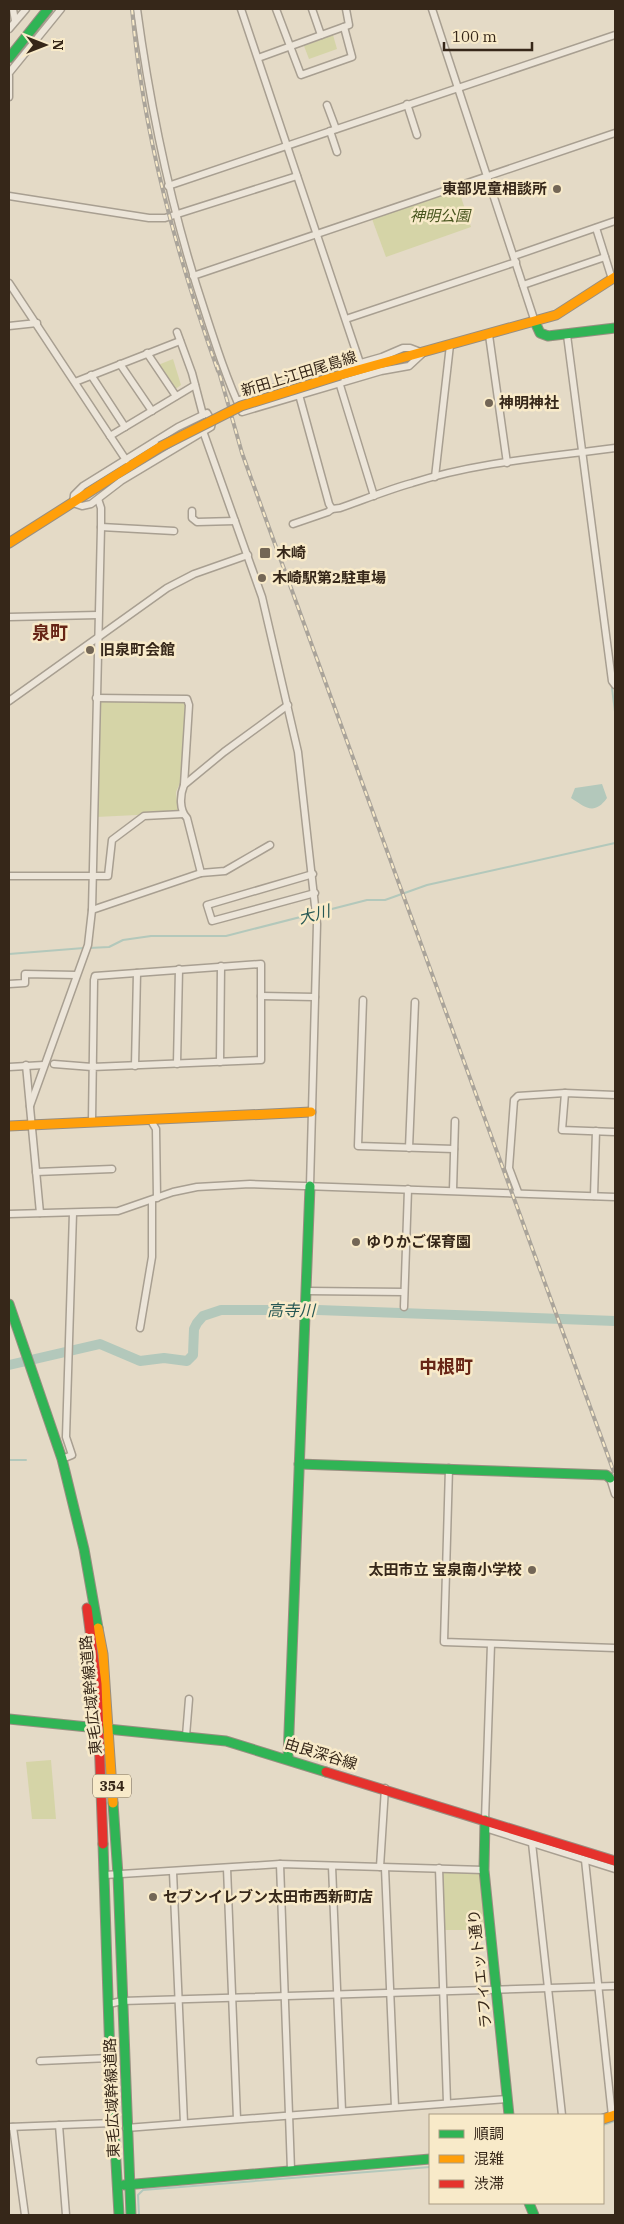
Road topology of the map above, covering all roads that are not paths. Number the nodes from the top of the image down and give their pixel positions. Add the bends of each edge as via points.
1 (13, 9) edge
2 (26, 9) edge
3 (38, 9) edge
4 (48, 9) edge
5 (61, 9) edge
6 (138, 9) edge
7 (241, 9) edge
8 (276, 9) edge
9 (312, 9) edge
10 (346, 9) edge
11 (432, 9) edge
12 (15, 21) junction
13 (344, 27) junction
14 (9, 29) edge
15 (321, 35) junction
16 (615, 35) edge
17 (9, 45) edge
18 (289, 47) junction
19 (9, 58) edge
20 (258, 58) junction
21 (9, 74) edge
22 (459, 87) junction
23 (9, 97) edge
24 (407, 104) junction
25 (327, 105) dead end
26 (333, 130) junction
27 (615, 133) edge
28 (417, 135) dead end
29 (287, 145) junction
30 (337, 152) dead end
31 (297, 176) junction
32 (488, 177) junction
33 (168, 186) junction
34 (9, 196) edge
35 (175, 216) junction
36 (615, 221) edge
37 (596, 228) junction
38 (318, 234) junction
39 (606, 257) junction
40 (515, 259) junction
41 (193, 276) junction
42 (614, 278) edge
43 (9, 283) edge
44 (523, 285) junction
45 (346, 319) junction
46 (535, 322) junction
47 (37, 323) junction
48 (9, 326) edge
49 (615, 328) edge
50 (177, 332) dead end
51 (489, 335) junction
52 (567, 335) junction
53 (180, 341) junction
54 (450, 345) junction
55 (423, 352) junction
56 (148, 353) junction
57 (360, 363) junction
58 (120, 364) junction
59 (91, 375) junction
60 (340, 379) junction
61 (295, 381) junction
62 (75, 382) junction
63 (195, 385) junction
64 (298, 394) junction
65 (176, 396) junction
66 (237, 401) junction
67 (152, 411) junction
68 (203, 415) junction
69 (125, 427) junction
70 (203, 431) junction
71 (110, 436) junction
72 (615, 448) edge
73 (583, 452) junction
74 (126, 460) junction
75 (507, 463) junction
76 (434, 477) junction
77 (374, 496) junction
78 (98, 499) junction
79 (73, 502) junction
80 (332, 509) junction
81 (192, 510) dead end
82 (235, 521) junction
83 (293, 524) dead end
84 (101, 527) junction
85 (174, 531) dead end
86 (9, 543) edge
87 (248, 555) junction
88 (98, 616) junction
89 (9, 617) edge
90 (98, 637) junction
91 (615, 685) edge
92 (96, 698) junction
93 (9, 701) edge
94 (288, 705) junction
95 (184, 785) junction
96 (183, 814) junction
97 (270, 845) dead end
98 (201, 873) junction
99 (313, 874) junction
100 (9, 876) edge
101 (93, 876) junction
102 (315, 893) junction
103 (92, 910) junction
104 (221, 966) junction
105 (179, 969) junction
106 (137, 973) junction
107 (76, 975) junction
108 (9, 984) edge
109 (261, 996) junction
110 (315, 998) junction
111 (362, 1000) dead end
112 (415, 1002) dead end
113 (220, 1062) junction
114 (54, 1064) dead end
115 (177, 1064) junction
116 (26, 1065) junction
117 (44, 1065) junction
118 (135, 1066) junction
119 (9, 1067) edge
120 (92, 1067) junction
121 (565, 1093) junction
122 (615, 1095) edge
123 (30, 1106) junction
124 (311, 1112) junction
125 (150, 1119) junction
126 (92, 1121) junction
127 (455, 1121) dead end
128 (32, 1125) junction
129 (9, 1126) edge
130 (596, 1132) junction
131 (615, 1132) edge
132 (409, 1148) junction
133 (454, 1150) junction
134 (112, 1170) dead end
135 (36, 1172) junction
136 (310, 1186) junction
137 (408, 1189) junction
138 (453, 1190) junction
139 (518, 1192) junction
140 (594, 1196) junction
141 (615, 1196) edge
142 (155, 1199) junction
143 (40, 1213) junction
144 (73, 1213) junction
145 (9, 1214) edge
146 (306, 1291) junction
147 (404, 1292) junction
148 (9, 1304) edge
149 (404, 1308) dead end
150 (9, 1328) edge
151 (140, 1328) dead end
152 (24, 1357) junction
153 (27, 1367) junction
154 (62, 1460) junction
155 (299, 1464) junction
156 (449, 1468) junction
157 (612, 1478) edge
158 (615, 1494) edge
159 (491, 1644) junction
160 (615, 1648) edge
161 (189, 1699) dead end
162 (9, 1719) edge
163 (98, 1728) junction
164 (108, 1729) junction
165 (186, 1736) junction
166 (288, 1758) junction
167 (385, 1788) junction
168 (485, 1824) junction
169 (532, 1843) junction
170 (585, 1860) junction
171 (615, 1860) edge
172 (280, 1864) junction
173 (332, 1866) junction
174 (383, 1867) junction
175 (227, 1868) junction
176 (439, 1868) junction
177 (615, 1869) edge
178 (484, 1870) junction
179 (173, 1872) junction
180 (105, 1875) junction
181 (118, 1875) junction
182 (615, 1986) edge
183 (598, 1987) junction
184 (549, 1988) junction
185 (496, 1989) junction
186 (443, 1991) junction
187 (390, 1993) junction
188 (337, 1995) junction
189 (284, 1996) junction
190 (232, 1998) junction
191 (178, 1999) junction
192 (122, 2001) junction
193 (109, 2004) junction
194 (110, 2058) junction
195 (40, 2061) dead end
196 (507, 2099) junction
197 (447, 2103) junction
198 (395, 2107) junction
199 (342, 2111) junction
200 (509, 2114) edge
201 (562, 2114) edge
202 (289, 2115) junction
203 (610, 2117) edge
204 (237, 2119) junction
205 (113, 2123) junction
206 (184, 2123) junction
207 (59, 2125) junction
208 (11, 2127) edge
209 (126, 2128) junction
210 (429, 2159) edge
211 (291, 2170) junction
212 (128, 2184) junction
213 (117, 2185) junction
214 (25, 2215) edge
215 (66, 2215) edge
216 (119, 2215) edge
217 (131, 2215) edge

1 - 12 street
2 - 12 street
3 - 17 main road
4 - 19 main road
5 - 21 street
6 - 33 street via 150,96
7 - 20 street
8 - 18 street
9 - 15 street
10 - 13 street via 350,22
11 - 22 street
12 - 14 street
13 - 15 street
13 - 18 street via 352,57 304,75 301,75
15 - 18 street
16 - 22 street
18 - 20 street
20 - 29 street
21 - 23 street
22 - 24 street
22 - 32 street
24 - 26 street
24 - 28 street
25 - 26 street
26 - 29 street
26 - 30 street
27 - 32 street
29 - 31 street
29 - 33 street
31 - 35 street
31 - 38 street
32 - 38 street
32 - 40 street
33 - 35 street
34 - 35 street via 149,218
35 - 41 street
36 - 37 street
37 - 39 street
37 - 40 street
38 - 41 street
38 - 45 street
39 - 42 street
39 - 44 street
40 - 44 street
40 - 45 street
41 - 66 street
42 - 46 main road, 新田上江田尾島線 via 563,313
43 - 47 street
44 - 46 street
45 - 57 street
46 - 51 main road, 新田上江田尾島線
46 - 52 main road via 540,334
47 - 48 street
47 - 62 street
49 - 52 main road
50 - 53 street
51 - 54 main road, 新田上江田尾島線
51 - 75 street
52 - 73 street
53 - 56 street
53 - 63 street
54 - 55 main road, 新田上江田尾島線
54 - 76 street
55 - 57 street via 403,348
55 - 60 main road, 新田上江田尾島線
55 - 60 street via 409,366
56 - 58 street
56 - 65 street
57 - 61 street
58 - 59 street
58 - 67 street
59 - 62 street
59 - 69 street
60 - 64 street
60 - 77 street
60 - 79 main road, 新田上江田尾島線, bridge via 241,406 160,447
61 - 64 street
61 - 66 street
62 - 71 street
63 - 65 street
63 - 68 street
64 - 66 street via 243,412
64 - 80 street
65 - 67 street
67 - 69 street
68 - 70 street via 209,414 212,425
68 - 74 street
69 - 71 street
70 - 78 street via 121,481
70 - 82 street
71 - 74 street
72 - 73 street
73 - 75 street
73 - 91 street via 612,682
74 - 79 street via 76,491
75 - 76 street
76 - 77 street
77 - 80 street
78 - 79 street via 82,506
78 - 84 street
79 - 86 main road, 新田上江田尾島線
80 - 83 street
81 - 82 street via 192,518 197,522
82 - 87 street
84 - 85 street
84 - 88 street
87 - 90 street via 194,574 167,588
87 - 94 street via 264,604
88 - 89 street
88 - 90 street
90 - 92 street
90 - 93 street
92 - 95 street via 187,699
92 - 101 street
94 - 95 street
94 - 99 street via 298,752
95 - 96 street via 181,792
96 - 98 street via 187,818
96 - 101 street via 144,816 112,840 108,876
97 - 98 street via 225,871
98 - 103 street
99 - 102 street
99 - 102 street via 207,905 212,922
100 - 101 street
101 - 103 street
102 - 110 street
103 - 107 street via 88,945
104 - 105 street
104 - 109 street via 261,964
104 - 113 street
105 - 106 street
105 - 115 street
106 - 118 street
106 - 120 street via 95,976
107 - 108 street via 25,974 25,983
107 - 117 street
109 - 110 street
109 - 113 street via 261,1060
110 - 124 street
111 - 132 street via 358,1146
112 - 132 street
113 - 115 street
114 - 120 street
115 - 118 street
116 - 117 street
116 - 119 street
116 - 123 street
117 - 123 street
118 - 120 street
120 - 126 street
121 - 122 street
121 - 130 street via 562,1130
121 - 139 street via 518,1096 514,1100 509,1168
123 - 128 street
124 - 125 main road
124 - 136 street
125 - 126 main road
125 - 142 street via 156,1129
126 - 128 main road
127 - 133 street
128 - 129 main road
128 - 135 street
130 - 131 street
130 - 140 street
132 - 133 street
133 - 138 street
134 - 135 street
135 - 143 street
136 - 137 street
136 - 142 street via 250,1184 206,1187 173,1192
136 - 146 main road
137 - 138 street
137 - 147 street
138 - 139 street
139 - 140 street
140 - 141 street
142 - 144 street via 118,1211
142 - 151 street via 152,1257
143 - 144 street
143 - 145 street
144 - 154 street via 66,1437 72,1455
146 - 147 street
146 - 155 main road
147 - 149 street
148 - 152 main road, 東毛広域幹線道路 / 354
150 - 152 main road, 東毛広域幹線道路 / 354
152 - 153 main road, 東毛広域幹線道路 / 354
153 - 154 main road, 東毛広域幹線道路 / 354
153 - 163 main road, 東毛広域幹線道路 / 354 via 77,1550 94,1655
154 - 164 main road, 東毛広域幹線道路 / 354 via 97,1618
155 - 156 main road
155 - 166 main road
156 - 157 main road via 606,1475
156 - 159 street via 444,1642
157 - 158 street
159 - 160 street
159 - 168 street
161 - 165 street
162 - 163 main road, 由良深谷線
163 - 164 main road, 由良深谷線
163 - 180 main road, 東毛広域幹線道路 / 354
164 - 165 main road, 由良深谷線
164 - 181 main road, 東毛広域幹線道路 / 354
165 - 166 main road, 由良深谷線 via 226,1741
166 - 167 main road, 由良深谷線
167 - 168 main road, 由良深谷線
167 - 174 street
168 - 169 street
168 - 171 main road, 由良深谷線
168 - 178 main road, ラフィエット通り
169 - 170 street
169 - 184 street
170 - 177 street
170 - 183 street
172 - 173 street
172 - 175 street
172 - 189 street
173 - 174 street
173 - 188 street
174 - 176 street
174 - 187 street
175 - 179 street
175 - 190 street
176 - 178 street
176 - 186 street
178 - 185 main road, ラフィエット通り
179 - 181 street
179 - 191 street
180 - 181 street
180 - 193 main road, 東毛広域幹線道路 / 354
181 - 192 main road, 東毛広域幹線道路 / 354
182 - 183 street
183 - 184 street
183 - 203 street
184 - 185 street
184 - 201 street
185 - 186 street
185 - 196 main road, ラフィエット通り
186 - 187 street
186 - 197 street
187 - 188 street
187 - 198 street
188 - 189 street
188 - 199 street
189 - 190 street
189 - 202 street
190 - 191 street
190 - 204 street
191 - 192 street
191 - 206 street
192 - 193 street
192 - 209 main road, 東毛広域幹線道路 / 354
193 - 194 main road, 東毛広域幹線道路 / 354
194 - 195 street
194 - 205 main road, 東毛広域幹線道路 / 354
196 - 197 street
196 - 200 main road, ラフィエット通り
197 - 198 street
198 - 199 street
199 - 202 street
202 - 204 street
202 - 211 street
204 - 206 street
205 - 207 street
205 - 213 main road, 東毛広域幹線道路 / 354
206 - 209 street
207 - 208 street
207 - 215 street
208 - 214 street
209 - 212 main road, 東毛広域幹線道路 / 354
210 - 211 main road
211 - 212 main road
212 - 213 main road
212 - 217 main road, 東毛広域幹線道路 / 354
213 - 216 main road, 東毛広域幹線道路 / 354

